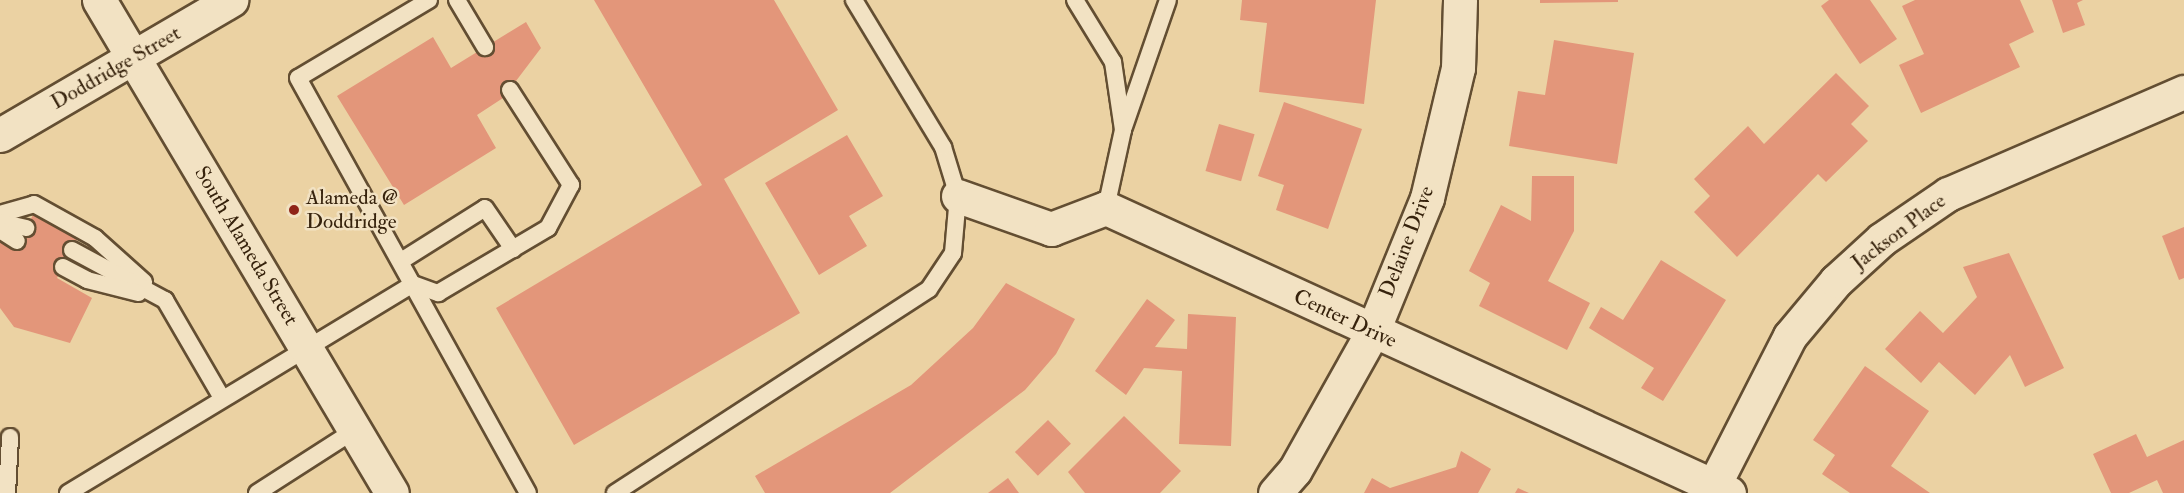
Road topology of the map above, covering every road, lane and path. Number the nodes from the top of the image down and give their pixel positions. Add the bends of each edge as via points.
1 (99, 0) edge
2 (231, 0) edge
3 (429, 0) edge
4 (457, 0) edge
5 (854, 0) edge
6 (1075, 0) edge
7 (1168, 0) edge
8 (1460, 0) edge
9 (485, 47) dead end
10 (134, 58) junction
11 (510, 90) dead end
12 (2184, 92) edge
13 (1123, 130) junction
14 (0, 135) edge
15 (958, 196) junction
16 (1106, 208) junction
17 (0, 214) edge
18 (0, 222) edge
19 (0, 230) edge
20 (513, 249) junction
21 (72, 250) dead end
22 (401, 261) junction
23 (63, 267) dead end
24 (413, 284) junction
25 (165, 300) junction
26 (1372, 333) junction
27 (305, 346) junction
28 (222, 398) junction
29 (355, 430) junction
30 (10, 437) dead end
31 (1721, 489) edge
32 (7, 493) edge
33 (68, 493) edge
34 (256, 493) edge
35 (392, 493) edge
36 (528, 493) edge
37 (615, 493) edge
38 (1275, 493) edge

1 - 10 street, South Alameda Street
2 - 10 street, Doddridge Street
3 - 22 lane via 298,78
4 - 9 lane
5 - 15 lane via 943,147
6 - 13 lane via 1113,62
7 - 13 lane
8 - 26 street, Delaine Drive via 1458,68 1427,198
10 - 14 street, Doddridge Street
10 - 27 street, South Alameda Street
11 - 20 lane via 571,185 548,228
12 - 31 street, Jackson Place via 1948,194 1882,239 1836,281 1791,336
13 - 16 lane
15 - 16 street via 1051,229
15 - 37 lane via 953,253 929,289
16 - 26 street, Center Drive
17 - 25 lane via 34,204 95,238
18 - 19 lane via 22,235
20 - 22 lane via 485,208
20 - 24 lane via 438,293
21 - 25 lane
22 - 24 lane
23 - 25 lane via 87,280
24 - 27 lane
24 - 36 lane
25 - 28 lane
26 - 31 street, Center Drive
26 - 38 street, Delaine Drive via 1295,470
27 - 28 lane
27 - 29 street, South Alameda Street
28 - 33 lane
29 - 34 lane
29 - 35 street, South Alameda Street
30 - 32 lane

